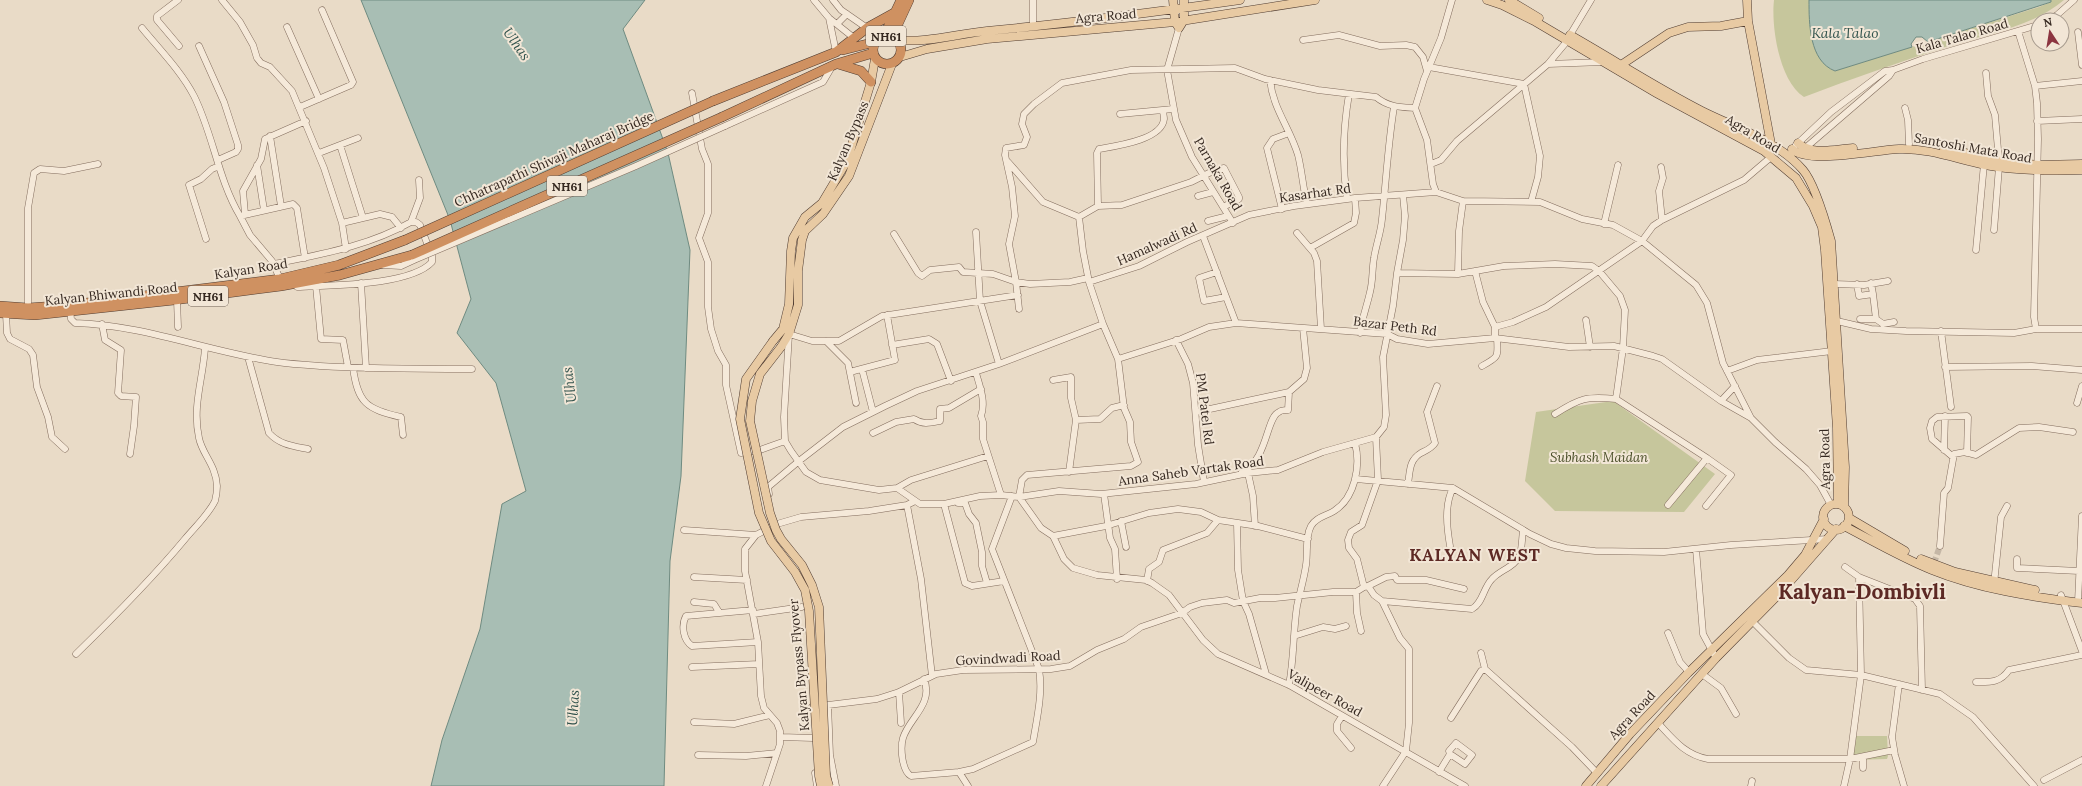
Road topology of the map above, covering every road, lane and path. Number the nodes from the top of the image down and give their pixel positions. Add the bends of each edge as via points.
1 (178, 0) edge
2 (222, 0) edge
3 (814, 0) edge
4 (833, 0) edge
5 (901, 0) edge
6 (909, 0) edge
7 (1033, 0) edge
8 (1173, 0) edge
9 (1240, 0) edge
10 (1315, 0) edge
11 (1452, 0) edge
12 (1487, 0) edge
13 (1509, 0) edge
14 (1591, 0) edge
15 (1747, 0) edge
16 (2074, 0) edge
17 (1184, 4) edge
18 (322, 10) dead end
19 (1173, 10) junction
20 (896, 12) junction
21 (2060, 12) edge
22 (847, 14) junction
23 (829, 18) junction
24 (1184, 20) junction
25 (1748, 21) junction
26 (837, 24) junction
27 (1177, 25) junction
28 (287, 27) dead end
29 (1033, 27) junction
30 (2030, 27) edge
31 (142, 28) dead end
32 (867, 28) junction
33 (2018, 31) junction
34 (2078, 32) dead end
35 (854, 38) junction
36 (891, 38) junction
37 (1569, 38) junction
38 (1303, 40) dead end
39 (875, 42) junction
40 (179, 46) dead end
41 (199, 46) dead end
42 (833, 53) junction
43 (874, 56) junction
44 (900, 56) junction
45 (1603, 62) junction
46 (892, 64) junction
47 (1548, 64) junction
48 (835, 65) junction
49 (2082, 65) edge
50 (1618, 67) junction
51 (1428, 69) junction
52 (1168, 70) junction
53 (1893, 70) junction
54 (1986, 73) dead end
55 (1270, 80) junction
56 (2082, 81) edge
57 (871, 82) junction
58 (1524, 84) junction
59 (2035, 86) junction
60 (692, 93) dead end
61 (1349, 94) junction
62 (319, 99) junction
63 (1394, 107) junction
64 (300, 108) junction
65 (1415, 108) junction
66 (1905, 108) dead end
67 (1173, 109) junction
68 (1163, 110) junction
69 (1831, 112) junction
70 (1120, 114) dead end
71 (304, 118) junction
72 (1837, 119) junction
73 (2082, 119) edge
74 (2038, 121) junction
75 (1289, 133) junction
76 (270, 136) junction
77 (358, 138) dead end
78 (1771, 144) junction
79 (1909, 144) junction
80 (340, 145) junction
81 (1795, 152) junction
82 (318, 153) junction
83 (1006, 161) junction
84 (1777, 162) junction
85 (219, 163) junction
86 (98, 164) dead end
87 (1431, 164) junction
88 (1984, 164) junction
89 (1999, 164) junction
90 (2082, 164) edge
91 (257, 165) junction
92 (1618, 165) dead end
93 (1661, 167) dead end
94 (2038, 168) junction
95 (2082, 170) edge
96 (1203, 177) junction
97 (419, 180) dead end
98 (1213, 192) junction
99 (1436, 192) junction
100 (1403, 195) junction
101 (1198, 196) dead end
102 (1383, 196) junction
103 (1355, 198) junction
104 (1348, 199) junction
105 (1463, 201) junction
106 (1531, 202) junction
107 (1307, 204) junction
108 (281, 206) junction
109 (1098, 206) junction
110 (1223, 207) junction
111 (1282, 209) junction
112 (264, 210) junction
113 (242, 215) junction
114 (1228, 216) junction
115 (1079, 217) junction
116 (363, 218) junction
117 (1662, 220) junction
118 (1208, 221) dead end
119 (411, 222) junction
120 (342, 223) junction
121 (1233, 223) junction
122 (1604, 224) junction
123 (401, 228) junction
124 (1994, 230) dead end
125 (976, 232) dead end
126 (1297, 232) dead end
127 (894, 234) dead end
128 (1203, 236) junction
129 (206, 239) dead end
130 (405, 240) joint
131 (1642, 241) junction
132 (1310, 248) junction
133 (346, 249) junction
134 (1976, 250) dead end
135 (413, 257) junction
136 (305, 258) junction
137 (274, 264) junction
138 (374, 265) junction
139 (1475, 271) junction
140 (1599, 271) junction
141 (1217, 272) junction
142 (978, 273) junction
143 (1396, 273) junction
144 (1458, 274) junction
145 (280, 279) junction
146 (296, 279) junction
147 (1089, 280) junction
148 (1888, 281) dead end
149 (1016, 282) junction
150 (361, 283) junction
151 (1871, 283) junction
152 (1834, 284) junction
153 (1857, 284) junction
154 (316, 286) junction
155 (1873, 294) junction
156 (1018, 295) junction
157 (1226, 297) junction
158 (177, 300) junction
159 (980, 301) junction
160 (0, 306) edge
161 (28, 308) junction
162 (70, 308) junction
163 (1019, 309) dead end
164 (3, 313) edge
165 (887, 315) junction
166 (1860, 319) dead end
167 (1876, 319) junction
168 (1586, 320) dead end
169 (1837, 321) junction
170 (1894, 322) dead end
171 (1236, 323) junction
172 (102, 324) junction
173 (1103, 324) junction
174 (178, 327) dead end
175 (1495, 327) junction
176 (1303, 328) junction
177 (1321, 329) junction
178 (2036, 329) junction
179 (2082, 329) edge
180 (1941, 331) junction
181 (786, 332) junction
182 (1360, 333) junction
183 (1387, 334) junction
184 (1496, 338) junction
185 (1176, 340) junction
186 (826, 341) junction
187 (892, 345) junction
188 (1590, 347) junction
189 (205, 348) junction
190 (1623, 348) junction
191 (1832, 351) junction
192 (248, 357) junction
193 (1118, 359) junction
194 (1000, 364) junction
195 (1482, 366) dead end
196 (350, 367) junction
197 (1945, 367) junction
198 (366, 368) junction
199 (472, 369) dead end
200 (861, 369) junction
201 (2082, 370) edge
202 (1727, 371) junction
203 (850, 372) junction
204 (976, 373) junction
205 (1053, 380) dead end
206 (951, 381) junction
207 (1437, 386) dead end
208 (1735, 386) junction
209 (2082, 386) edge
210 (981, 389) junction
211 (1289, 392) junction
212 (755, 398) dead end
213 (1616, 399) junction
214 (1721, 401) junction
215 (2076, 402) dead end
216 (856, 403) dead end
217 (1124, 405) junction
218 (1951, 407) dead end
219 (874, 412) junction
220 (1196, 412) junction
221 (1555, 414) dead end
222 (1945, 416) junction
223 (1751, 418) junction
224 (1076, 420) junction
225 (2072, 432) dead end
226 (873, 433) dead end
227 (403, 435) dead end
228 (1376, 436) junction
229 (785, 441) junction
230 (1355, 443) junction
231 (65, 449) dead end
232 (308, 449) dead end
233 (760, 450) junction
234 (1944, 450) junction
235 (1967, 453) junction
236 (130, 454) dead end
237 (988, 456) junction
238 (1953, 457) junction
239 (1707, 458) junction
240 (798, 461) junction
241 (1069, 472) junction
242 (1248, 473) junction
243 (1231, 476) junction
244 (1356, 478) junction
245 (1378, 480) junction
246 (1204, 482) junction
247 (1408, 484) junction
248 (768, 488) junction
249 (898, 488) junction
250 (1453, 488) junction
251 (1104, 494) junction
252 (1001, 495) junction
253 (1012, 496) junction
254 (1019, 497) junction
255 (915, 501) junction
256 (1668, 504) dead end
257 (907, 505) junction
258 (945, 505) junction
259 (1706, 506) dead end
260 (1838, 506) junction
261 (2007, 506) dead end
262 (2082, 516) edge
263 (1849, 518) junction
264 (1824, 519) junction
265 (1218, 520) junction
266 (1121, 521) junction
267 (1237, 523) junction
268 (777, 524) junction
269 (1108, 525) junction
270 (1255, 526) junction
271 (1844, 526) junction
272 (1836, 529) junction
273 (684, 530) dead end
274 (1523, 530) junction
275 (756, 535) junction
276 (1053, 536) junction
277 (1308, 539) junction
278 (1813, 539) junction
279 (1828, 539) junction
280 (1450, 546) dead end
281 (1940, 546) tunnel mouth
282 (1126, 547) dead end
283 (1696, 549) junction
284 (1808, 557) junction
285 (2017, 559) dead end
286 (1933, 566) junction
287 (1846, 567) dead end
288 (2079, 571) junction
289 (694, 577) dead end
290 (1859, 577) junction
291 (1117, 578) junction
292 (747, 580) junction
293 (1004, 580) junction
294 (1147, 581) junction
295 (987, 584) junction
296 (1994, 585) junction
297 (1366, 587) junction
298 (1464, 589) dead end
299 (1356, 592) junction
300 (1300, 596) junction
301 (2062, 598) junction
302 (2080, 600) edge
303 (1242, 601) junction
304 (1382, 601) junction
305 (694, 602) dead end
306 (802, 607) dead end
307 (719, 612) junction
308 (753, 612) junction
309 (1182, 613) junction
310 (1750, 618) junction
311 (1346, 626) dead end
312 (1361, 631) dead end
313 (1668, 633) dead end
314 (1294, 636) junction
315 (758, 642) junction
316 (1712, 649) junction
317 (2082, 651) edge
318 (1481, 653) dead end
319 (76, 654) dead end
320 (2082, 655) edge
321 (1716, 658) junction
322 (759, 664) junction
323 (692, 667) dead end
324 (1039, 669) junction
325 (1485, 669) junction
326 (1689, 672) junction
327 (1266, 674) junction
328 (1702, 674) junction
329 (1861, 675) junction
330 (932, 676) junction
331 (924, 679) junction
332 (1976, 682) dead end
333 (1898, 684) junction
334 (1289, 685) junction
335 (1922, 690) junction
336 (899, 692) junction
337 (828, 705) junction
338 (1736, 714) dead end
339 (770, 715) junction
340 (1342, 716) junction
341 (1451, 718) dead end
342 (694, 722) dead end
343 (900, 723) dead end
344 (1658, 723) junction
345 (781, 737) junction
346 (813, 738) junction
347 (1351, 748) dead end
348 (1894, 750) junction
349 (1406, 751) junction
350 (777, 753) junction
351 (1450, 754) dead end
352 (698, 755) dead end
353 (1863, 757) junction
354 (1850, 759) junction
355 (2082, 760) edge
356 (1862, 768) dead end
357 (959, 772) junction
358 (1439, 772) junction
359 (1597, 773) junction
360 (2044, 780) dead end
361 (1453, 783) edge
362 (766, 786) edge
363 (817, 786) edge
364 (821, 786) edge
365 (829, 786) edge
366 (836, 786) edge
367 (968, 786) edge
368 (1383, 786) edge
369 (1465, 786) edge
370 (1586, 786) edge
371 (1601, 786) edge
372 (1844, 786) edge
373 (1904, 786) edge
374 (2034, 786) edge

1 - 40 street via 157,16 157,20
2 - 64 street via 240,22 257,58 281,78 292,91
3 - 23 street
4 - 22 street
5 - 20 highway, NH61
6 - 36 highway, NH61
7 - 29 street
8 - 19 main road
9 - 17 main road, Agra Road
10 - 24 main road, Agra Road
11 - 51 street via 1441,38
12 - 37 main road, Agra Road
13 - 37 main road, Agra Road
14 - 37 street
15 - 25 main road
16 - 21 street
17 - 19 main road, Agra Road
17 - 24 main road
18 - 62 street via 353,82
19 - 27 main road
19 - 29 main road, Agra Road
20 - 32 highway, NH61
20 - 36 highway, NH61
22 - 26 street
22 - 32 street
23 - 26 street
23 - 42 street
24 - 27 main road, Agra Road
25 - 50 main road via 1721,26 1688,27 1669,33
25 - 78 main road
26 - 35 street
27 - 44 main road, Agra Road via 986,39
27 - 52 street, Parnaka Road
28 - 62 street
29 - 36 main road, Agra Road via 985,31 916,42
30 - 33 street, Kala Talao Road
31 - 85 street via 183,78 194,97
32 - 35 highway, NH61
33 - 53 street, Kala Talao Road
33 - 59 street
34 - 49 street
35 - 42 highway, NH61
36 - 39 highway, NH61
36 - 44 highway, NH61 via 901,48
37 - 45 main road, Agra Road
37 - 47 street
37 - 50 main road, Agra Road
38 - 51 street via 1339,35 1380,46 1415,47
39 - 42 highway
39 - 43 highway, NH61
41 - 85 street via 222,96 238,145 236,152
42 - 130 highway, Chhatrapathi Shivaji Maharaj Bridge / NH61, bridge via 713,101
43 - 46 highway, NH61 via 883,64
43 - 48 highway, NH61
43 - 57 main road, Kalyan Bypass
44 - 46 highway, NH61
45 - 47 street
45 - 50 main road, Agra Road
46 - 181 main road, Kalyan Bypass via 849,176 823,214 805,231 798,271 798,305
47 - 58 street
48 - 57 highway via 861,71
48 - 135 highway, NH61, bridge via 724,121
50 - 78 main road, Agra Road
50 - 84 main road, Agra Road
51 - 58 street
51 - 65 street
52 - 55 street via 1235,68
52 - 67 street, Parnaka Road
52 - 83 street via 1131,70 1062,83 1024,114 1022,124 1027,137 1024,146 1006,148
53 - 69 street, Kala Talao Road via 1885,71
53 - 72 street, Kala Talao Road
54 - 89 street via 1988,96 1995,115
55 - 61 street
55 - 75 street via 1276,107
56 - 59 street
57 - 181 main road, Kalyan Bypass via 846,161 822,203 805,217 793,238
58 - 87 street via 1457,141 1442,160
58 - 106 street via 1540,156 1538,177
59 - 74 street
60 - 233 street via 702,149 708,164 708,213 699,238 708,262 708,307 711,329 726,365 726,385 741,453
61 - 63 street via 1376,97
61 - 104 street via 1344,122 1344,176
62 - 64 street
63 - 65 street
63 - 102 street
64 - 71 street
65 - 87 street via 1427,140
66 - 79 street
67 - 68 street
67 - 96 street, Parnaka Road
68 - 70 street
68 - 109 street via 1164,120 1158,130 1144,138 1099,149
69 - 72 street
69 - 81 street, Kala Talao Road
71 - 76 street
71 - 82 street
72 - 81 street, Kala Talao Road
73 - 74 street
74 - 94 street
75 - 107 street via 1298,155
75 - 111 street via 1273,139 1268,148
76 - 91 street via 263,142 262,154
76 - 108 street
77 - 80 street
78 - 81 main road, Agra Road
79 - 81 main road, Santoshi Mata Road
79 - 89 main road, Santoshi Mata Road via 1940,147
80 - 82 street
80 - 116 street
81 - 84 street, Kala Talao Road
81 - 88 main road, Santoshi Mata Road via 1816,158 1868,151 1910,149 1938,152
81 - 152 main road, Agra Road via 1826,221 1831,241
82 - 120 street
83 - 115 street via 1042,202
83 - 149 street via 1015,216 1009,244
84 - 117 street, Kala Talao Road
84 - 191 main road, Agra Road via 1796,178 1822,227
85 - 113 street via 233,205
85 - 129 street via 201,179 189,185
86 - 161 street via 64,171 40,170 34,173 28,208
87 - 99 street
88 - 89 main road, Santoshi Mata Road
88 - 134 street
89 - 94 main road, Santoshi Mata Road
89 - 124 street
90 - 94 main road, Santoshi Mata Road
91 - 112 street
91 - 113 street via 243,191
92 - 122 street
93 - 117 street via 1664,178 1659,191
94 - 95 main road, Santoshi Mata Road
94 - 178 street via 2034,317
96 - 98 street, Parnaka Road
96 - 109 street via 1122,205
96 - 110 street via 1215,170 1226,169 1239,199
97 - 119 street via 420,198
98 - 101 street
98 - 110 street, Parnaka Road
99 - 100 street, Kasarhat Rd
99 - 105 street
100 - 102 street, Kasarhat Rd
100 - 143 street via 1406,216
102 - 103 street, Kasarhat Rd
102 - 182 street via 1382,220
103 - 104 street, Kasarhat Rd
103 - 132 street via 1354,223
104 - 107 street, Kasarhat Rd
105 - 106 street
105 - 144 street
106 - 122 street via 1540,202 1582,219
107 - 111 street, Kasarhat Rd
108 - 112 street
108 - 136 street via 293,204 297,208
109 - 115 street
110 - 114 street, Parnaka Road
111 - 121 street, Kasarhat Rd via 1249,215
112 - 113 street
113 - 137 street via 250,236
114 - 118 street
114 - 121 street, Parnaka Road
115 - 147 street via 1082,251
116 - 120 street
116 - 123 street via 380,214 392,217
117 - 131 street, Kala Talao Road via 1653,226
119 - 123 street
119 - 150 street via 420,225 432,262 408,276
120 - 133 street
121 - 128 street, Hamalwadi Rd
122 - 131 street via 1613,225
123 - 133 street via 378,239
125 - 142 street
126 - 132 street
127 - 142 street, Hamalwadi Rd via 922,276 930,270 959,267 963,272
128 - 141 street
128 - 147 street, Hamalwadi Rd via 1139,266
130 - 146 highway, Kalyan Road / NH61
131 - 140 street, Kala Talao Road
131 - 202 street via 1696,285 1707,303
132 - 177 street via 1317,261
133 - 136 street
135 - 138 highway, Kalyan Bhiwandi Road / NH61
135 - 138 street via 400,266
136 - 137 street
137 - 145 street
138 - 146 highway, Kalyan Bhiwandi Road / NH61 via 340,275
139 - 140 street via 1504,266 1556,264 1592,266
139 - 144 street
139 - 175 street via 1483,302
140 - 175 street, Kala Talao Road via 1546,307
140 - 190 street via 1620,296 1625,310
141 - 157 street
141 - 157 street via 1199,278 1204,301
142 - 149 street, Hamalwadi Rd via 993,274
142 - 159 street
143 - 144 street
143 - 183 street
145 - 146 highway, Kalyan Road / NH61
145 - 162 highway, Kalyan Road / NH61
146 - 154 street via 297,287
146 - 158 highway, Kalyan Bhiwandi Road / NH61
147 - 149 street, Hamalwadi Rd via 1050,284
147 - 173 street
148 - 151 street
149 - 156 street
150 - 154 street
150 - 198 street
151 - 153 street
151 - 155 street
152 - 153 street
152 - 169 main road, Agra Road
153 - 155 street via 1860,296
154 - 196 street via 321,339 343,340
155 - 167 street
156 - 159 street
156 - 163 street
157 - 171 street
158 - 162 highway, Kalyan Bhiwandi Road / NH61
158 - 174 street
159 - 165 street
159 - 194 street
160 - 161 highway, Kalyan Road / NH61
161 - 162 highway, Kalyan Road / NH61
162 - 164 highway, Kalyan Bhiwandi Road / NH61 via 35,315
162 - 172 street via 71,319 75,323
164 - 231 street via 10,338 29,349 33,355 37,387 52,437
165 - 186 street via 839,341
165 - 187 street
166 - 167 street
167 - 170 street via 1883,324
168 - 188 street
169 - 180 street via 1871,329
169 - 260 main road, Agra Road via 1845,467
171 - 176 street, Bazar Peth Rd
171 - 185 street, Bazar Peth Rd via 1210,327
172 - 189 street via 167,337
172 - 236 street via 105,340 121,350 118,393 121,396 136,397
173 - 193 street
173 - 194 street
175 - 184 street
176 - 177 street, Bazar Peth Rd
176 - 211 street via 1307,368 1304,379
177 - 182 street, Bazar Peth Rd
178 - 179 street
178 - 180 street via 2014,333
180 - 197 street
181 - 186 street via 812,341
181 - 229 street
181 - 364 main road, Kalyan Bypass Flyover, bridge via 773,341 746,379 740,419 759,513 771,541 795,572 805,590 809,611
181 - 365 main road, Kalyan Bypass Flyover, bridge via 780,347 760,374 752,401 750,421 776,530 802,565 812,584 819,607 826,776
182 - 183 street, Bazar Peth Rd
183 - 184 street, Bazar Peth Rd via 1397,339 1428,344
183 - 228 street via 1383,357 1386,415 1384,427
184 - 188 street, Bazar Peth Rd via 1544,345
184 - 195 street via 1498,355
185 - 193 street, Bazar Peth Rd
185 - 220 street, PM Patel Rd via 1188,364
186 - 203 street via 848,363
187 - 200 street via 895,360
187 - 206 street via 929,339 937,344
188 - 190 street, Bazar Peth Rd
189 - 192 street
189 - 319 street via 204,366 195,406 199,440 212,464 217,485 215,500 166,561 120,612
190 - 213 street
190 - 214 street, Bazar Peth Rd via 1662,359
191 - 202 street via 1757,360
191 - 260 main road, Agra Road via 1837,428
192 - 196 street via 279,363
192 - 232 street via 269,433 282,443
193 - 217 street
194 - 204 street
196 - 198 street
196 - 227 street via 356,387 366,404 380,412 401,417
197 - 201 street via 2032,366
197 - 218 street
198 - 199 street
200 - 203 street
200 - 219 street
202 - 208 street
203 - 216 street
204 - 206 street
204 - 210 street
205 - 224 street via 1071,377 1071,398
206 - 219 street via 917,391
207 - 247 street via 1427,412 1435,443 1414,457
208 - 214 street
208 - 223 street
209 - 215 street
210 - 226 street via 949,408 940,409 940,421 919,423 914,419 904,420
210 - 237 street via 983,439
211 - 220 street
211 - 243 street via 1288,410 1278,412 1274,416 1259,455 1247,469
212 - 233 street via 753,417
213 - 221 street via 1592,396
213 - 239 street
214 - 223 street, Bazar Peth Rd
217 - 224 street via 1112,408 1100,419
217 - 241 street via 1130,422 1130,442 1138,462 1131,466
219 - 240 street via 843,427
220 - 246 street, PM Patel Rd
222 - 234 street
222 - 234 street via 1937,417 1932,421 1930,428 1932,439
222 - 235 street via 1968,417
223 - 260 street via 1806,469
224 - 241 street
225 - 235 street via 2039,427 2019,428 1976,455
228 - 230 street, Anna Saheb Vartak Road
228 - 245 street
229 - 233 street
229 - 240 street
230 - 242 street, Anna Saheb Vartak Road via 1323,452 1278,470
230 - 244 street via 1358,453
233 - 248 street
234 - 238 street
235 - 238 street via 1958,452
237 - 249 street via 911,480
237 - 252 street
238 - 281 street via 1948,488 1944,493
239 - 256 street
239 - 259 street via 1731,475
240 - 248 street
240 - 249 street via 806,472 820,480 879,490
241 - 254 street via 1027,475 1022,480
242 - 243 street, Anna Saheb Vartak Road
242 - 270 street via 1254,503
243 - 246 street, Anna Saheb Vartak Road
244 - 245 street
244 - 277 street via 1345,503 1333,512 1322,515 1312,525
245 - 247 street
245 - 297 street via 1362,525 1351,532 1348,540 1349,548 1358,558
246 - 251 street, Anna Saheb Vartak Road
247 - 250 street
248 - 268 street
249 - 255 street
250 - 274 street
250 - 280 street via 1448,503 1447,526
251 - 254 street, Anna Saheb Vartak Road via 1059,491
251 - 269 street
252 - 253 street, Anna Saheb Vartak Road
252 - 258 street, Anna Saheb Vartak Road via 980,496
253 - 254 street, Anna Saheb Vartak Road
253 - 293 street via 992,549
254 - 276 street via 1042,528
255 - 257 street
255 - 258 street via 920,504
257 - 268 street via 801,517
257 - 330 street via 921,579
258 - 295 street via 964,583 972,586
258 - 295 street via 966,504 969,514 976,523
260 - 263 main road
260 - 264 main road via 1824,512
261 - 296 street via 2001,517
262 - 288 street
263 - 271 main road
263 - 286 main road
264 - 272 main road via 1827,526
264 - 278 main road, Agra Road
265 - 266 street via 1201,512 1178,509 1149,513
265 - 267 street
265 - 294 street via 1207,532 1163,550 1159,562 1149,569
266 - 269 street
266 - 282 street
267 - 270 street
267 - 303 street via 1238,570
268 - 275 street
269 - 276 street
269 - 291 street via 1115,549
270 - 277 street
271 - 272 main road
271 - 286 main road
272 - 279 main road, Agra Road
273 - 275 street
274 - 283 street via 1550,544 1566,548 1664,552
274 - 304 street via 1520,554 1514,564 1491,579 1478,606 1472,609
275 - 292 street via 745,549
276 - 291 street via 1064,559 1073,568
277 - 300 street via 1308,556
278 - 279 street
278 - 283 street
278 - 284 main road, Agra Road
279 - 284 main road, Agra Road
283 - 316 street via 1703,634
284 - 310 main road, Agra Road via 1788,575
285 - 288 street via 2018,568
286 - 296 main road
287 - 290 street
288 - 302 street
289 - 292 street
290 - 329 street
290 - 335 street via 1915,599 1920,606
291 - 294 street
292 - 308 street
293 - 295 street
293 - 324 street
294 - 309 street, Valipeer Road via 1168,595
296 - 301 main road
297 - 298 street via 1386,577 1395,576 1397,580 1426,580
297 - 299 street
297 - 304 street
299 - 300 street, Govindwadi Road
299 - 312 street
300 - 303 street, Govindwadi Road
300 - 314 street
301 - 302 main road
301 - 317 street
303 - 309 street, Govindwadi Road via 1202,603
303 - 327 street via 1249,614
304 - 349 street via 1400,638 1409,649 1409,723
305 - 307 street via 714,604
306 - 308 street
307 - 308 street
307 - 315 street via 686,616 683,626 688,644 695,646
308 - 315 street
309 - 324 street, Govindwadi Road via 1141,627 1124,639 1097,650 1070,666
309 - 327 street, Valipeer Road via 1203,640 1218,654
310 - 316 main road, Agra Road
310 - 321 main road, Agra Road
310 - 329 street via 1789,658 1806,670
311 - 314 street via 1334,629 1323,627
313 - 326 street via 1680,662
314 - 334 street
315 - 322 street
316 - 321 street
316 - 326 main road, Agra Road
318 - 325 street
320 - 332 street via 2009,670 2004,678 1996,682
321 - 328 main road, Agra Road
322 - 323 street
322 - 339 street via 761,696 764,708
324 - 330 street, Govindwadi Road via 963,670
324 - 357 street via 1041,684 1033,742 973,769
325 - 341 street via 1480,671
325 - 359 street via 1572,747
326 - 359 main road, Agra Road
327 - 334 street, Valipeer Road
328 - 338 street via 1721,688
328 - 344 main road, Agra Road
329 - 333 street
329 - 354 street
330 - 331 street, Govindwadi Road
331 - 336 street, Govindwadi Road
331 - 357 street via 927,692 920,711 902,740 904,767 911,776
333 - 335 street
333 - 348 street via 1892,737
334 - 340 street, Valipeer Road
335 - 374 street via 1940,694 1973,718
336 - 337 street, Govindwadi Road via 877,699
336 - 343 street
337 - 346 street, Govindwadi Road via 812,706
337 - 366 street via 830,755
339 - 342 street via 734,724
339 - 345 street via 777,723
340 - 347 street via 1337,724 1337,731
340 - 349 street, Valipeer Road
344 - 354 street via 1684,750 1708,759
344 - 371 main road, Agra Road
345 - 346 street
345 - 350 street
346 - 363 street
348 - 353 street
348 - 373 street
349 - 358 street, Valipeer Road
349 - 368 street
350 - 352 street via 746,756
350 - 362 street
351 - 358 street
353 - 354 street
353 - 356 street
354 - 372 street
355 - 360 street
357 - 367 street
358 - 361 street, Valipeer Road
359 - 370 main road, Agra Road
361 - 369 street, Valipeer Road

